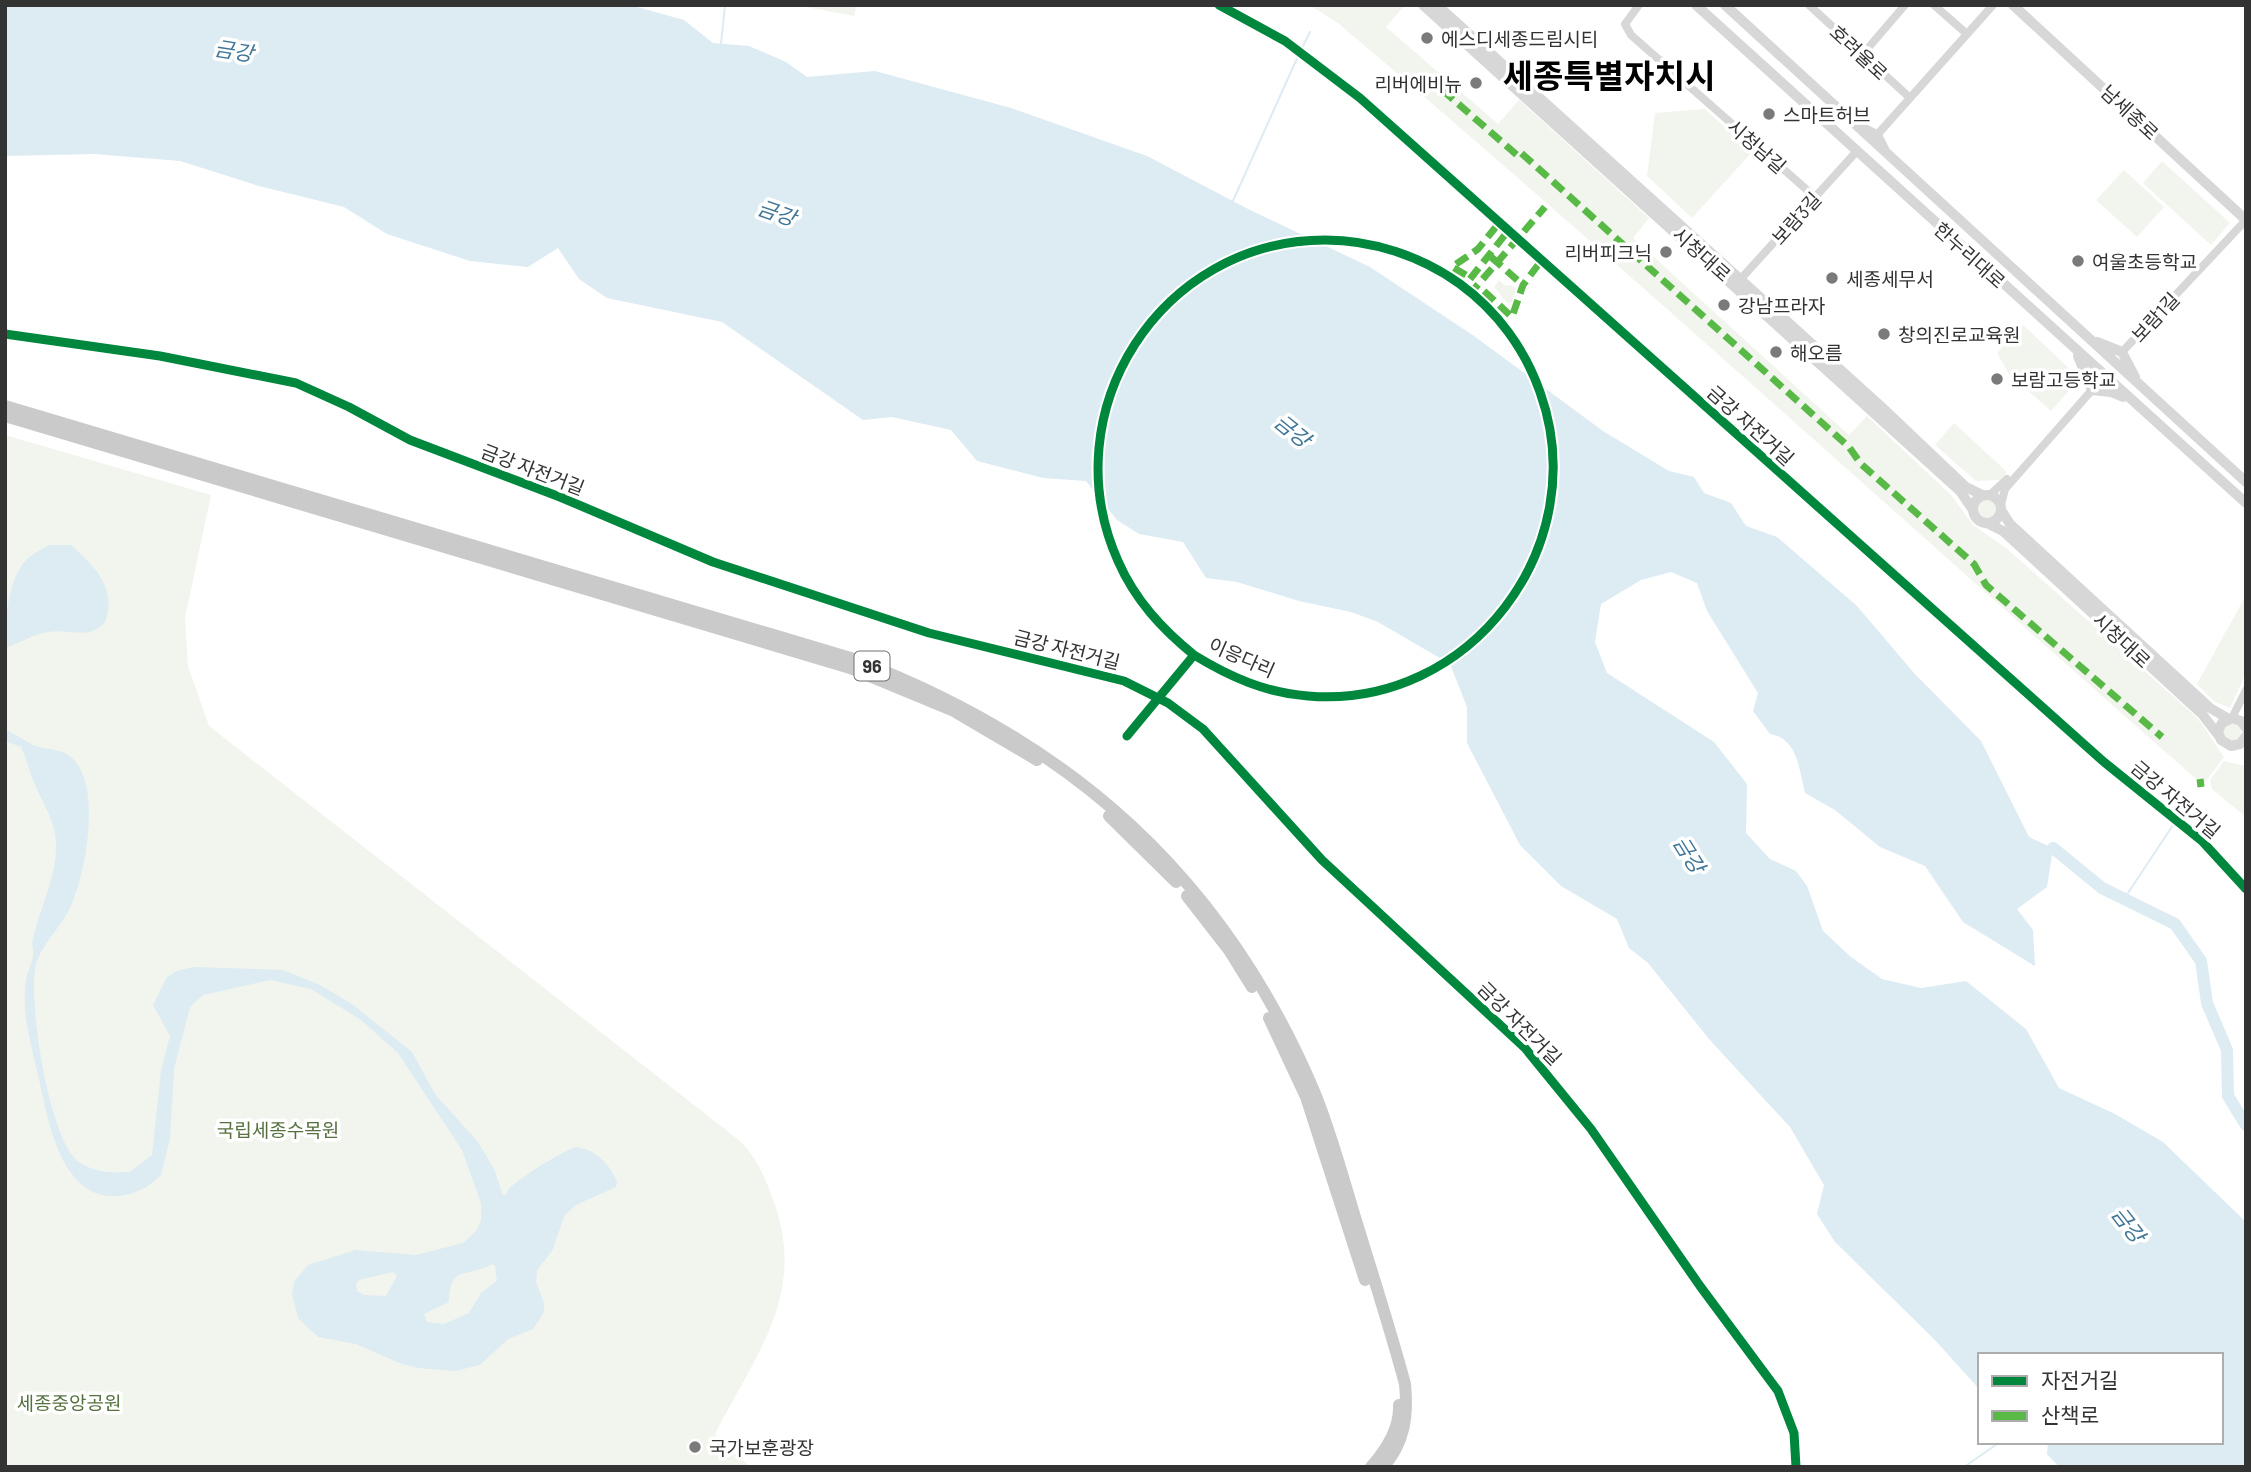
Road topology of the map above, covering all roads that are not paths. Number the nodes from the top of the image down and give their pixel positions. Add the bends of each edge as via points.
1 (1423, 5) edge
2 (1437, 5) edge
3 (1639, 5) edge
4 (1696, 5) edge
5 (1725, 5) edge
6 (1808, 5) edge
7 (1905, 5) edge
8 (1934, 5) edge
9 (1993, 5) edge
10 (2013, 5) edge
11 (1967, 34) junction
12 (1862, 55) junction
13 (1910, 99) junction
14 (1851, 123) junction
15 (1877, 135) junction
16 (1857, 151) junction
17 (1889, 157) junction
18 (1815, 197) junction
19 (2246, 220) edge
20 (1738, 282) junction
21 (2085, 335) junction
22 (2073, 346) junction
23 (2122, 352) junction
24 (2092, 390) junction
25 (2146, 392) junction
26 (2134, 402) junction
27 (5, 406) edge
28 (5, 416) edge
29 (2032, 456) junction
30 (2246, 482) edge
31 (1986, 495) junction
32 (2246, 503) edge
33 (2001, 507) junction
34 (1973, 510) junction
35 (1987, 523) junction
36 (2246, 691) edge
37 (2231, 718) junction
38 (2245, 722) edge
39 (2219, 736) junction
40 (2246, 736) edge
41 (2231, 746) junction
42 (2246, 754) edge
43 (1393, 1354) junction
44 (1384, 1461) edge
45 (1371, 1467) edge

1 - 20 street, 시청대로
2 - 20 street, 시청대로
3 - 18 street, 시청남길 via 1625,24 1631,35
4 - 16 street, 한누리대로
5 - 14 street, 한누리대로
6 - 12 street, 호려울로
7 - 12 street
8 - 11 street
9 - 11 street
10 - 19 street, 남세종로
11 - 13 street
12 - 13 street, 호려울로
13 - 15 street
14 - 15 street
14 - 17 street, 한누리대로
15 - 17 street
16 - 18 street, 보람3길
16 - 22 street, 한누리대로
17 - 21 street, 한누리대로
18 - 20 street, 보람3길
19 - 23 street, 보람1길
20 - 31 street, 시청대로 via 1966,487
20 - 34 street, 시청대로 via 1960,491
21 - 23 street
21 - 25 street, 한누리대로
22 - 24 street
22 - 26 street, 한누리대로
23 - 25 street
24 - 26 street
24 - 29 street
25 - 30 street, 한누리대로
26 - 32 street, 한누리대로
27 - 43 main road, 96 via 843,655 959,704 1051,759 1102,798 1178,872 1236,946 1267,996 1319,1104
28 - 43 main road, 96 via 850,668 954,711 1046,766 1096,804 1172,878 1229,950 1260,1000 1306,1097
29 - 31 street
29 - 33 street via 2005,489
31 - 33 street
31 - 34 street via 1975,501
33 - 35 street via 1997,519
33 - 37 street, 시청대로 via 2010,524 2190,690 2210,708
34 - 35 street
35 - 39 street, 시청대로 via 2013,540 2202,714
36 - 37 street
37 - 38 street, 시청대로
37 - 39 street via 2220,727
39 - 41 street, 시청대로
40 - 41 street
41 - 42 street
43 - 44 main road, 96 via 1401,1385 1399,1414
44 - 45 main road, 96

